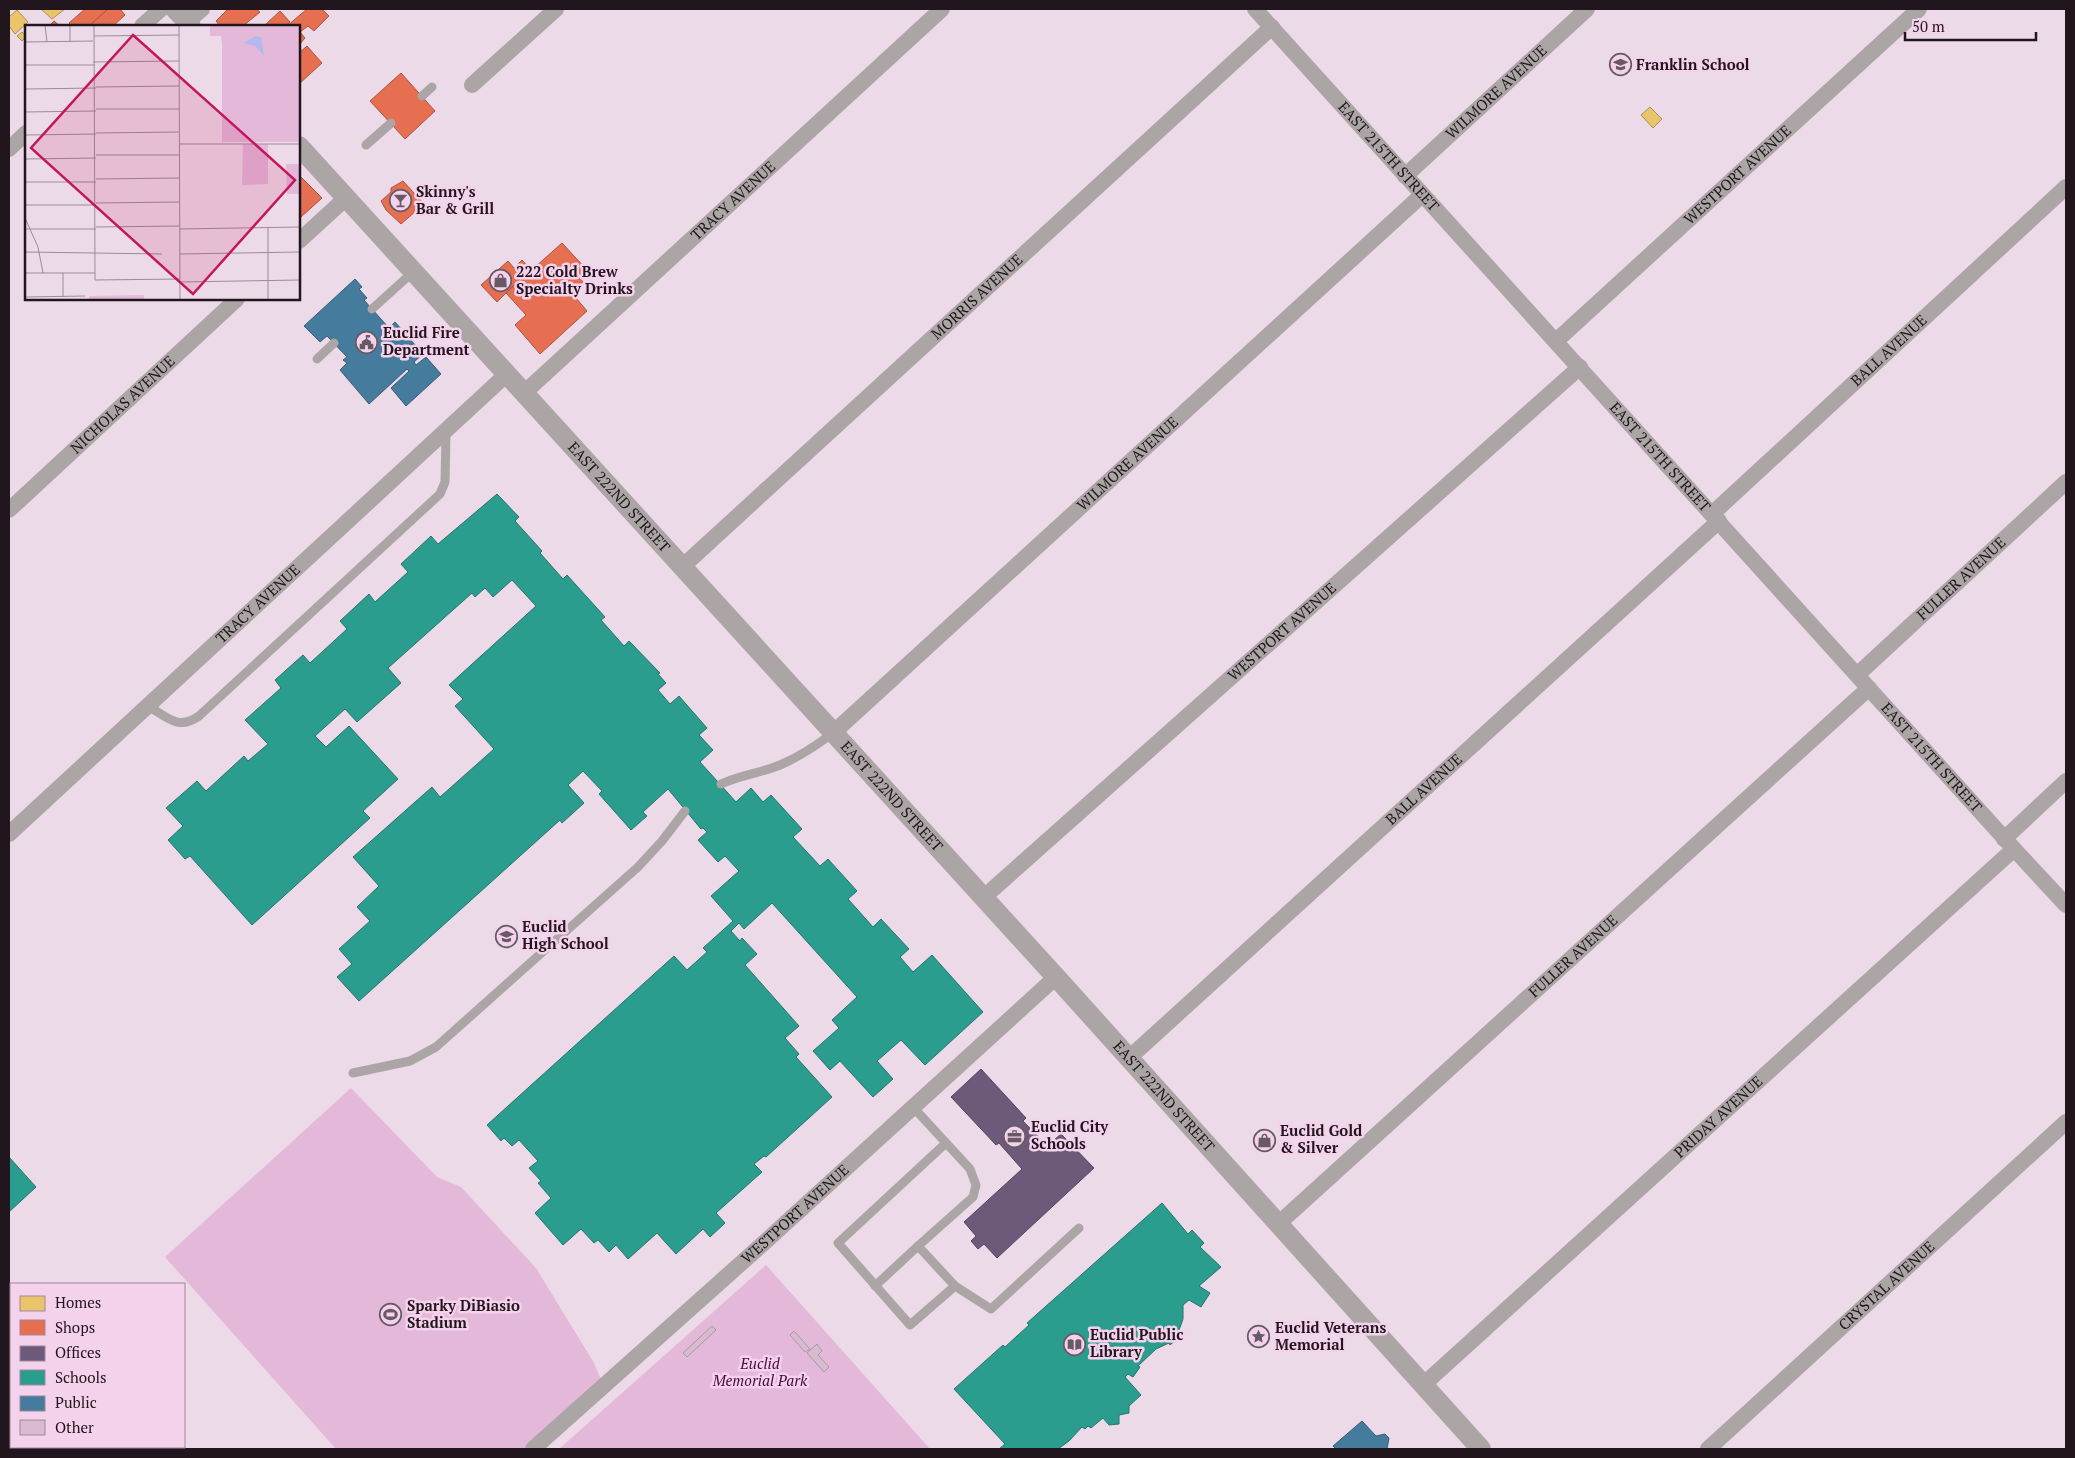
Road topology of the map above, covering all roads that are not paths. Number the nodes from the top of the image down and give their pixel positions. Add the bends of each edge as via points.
1 (161, 9) edge
2 (556, 9) edge
3 (942, 9) edge
4 (1587, 9) edge
5 (1919, 9) edge
6 (1260, 10) edge
7 (143, 25) edge
8 (1272, 27) junction
9 (472, 85) dead end
10 (432, 87) dead end
11 (422, 96) dead end
12 (391, 123) dead end
13 (25, 134) edge
14 (366, 145) dead end
15 (300, 147) edge
16 (9, 149) edge
17 (1406, 176) junction
18 (2066, 187) edge
19 (1422, 194) junction
20 (346, 198) junction
21 (300, 241) edge
22 (413, 272) junction
23 (236, 300) edge
24 (372, 309) dead end
25 (1556, 341) junction
26 (334, 343) dead end
27 (317, 359) dead end
28 (1580, 367) junction
29 (507, 374) junction
30 (524, 393) junction
31 (446, 432) junction
32 (2066, 482) edge
33 (9, 510) edge
34 (1715, 517) junction
35 (682, 567) junction
36 (1857, 675) junction
37 (1868, 688) junction
38 (148, 706) junction
39 (833, 733) junction
40 (2066, 781) edge
41 (721, 784) dead end
42 (685, 811) dead end
43 (9, 834) edge
44 (2009, 844) junction
45 (984, 898) junction
46 (2066, 905) edge
47 (1056, 977) junction
48 (1129, 1058) junction
49 (353, 1073) dead end
50 (913, 1107) junction
51 (2066, 1122) edge
52 (946, 1143) junction
53 (1277, 1225) junction
54 (1080, 1228) dead end
55 (918, 1246) junction
56 (875, 1286) junction
57 (955, 1286) junction
58 (1423, 1385) junction
59 (533, 1449) edge
60 (1481, 1449) edge
61 (1708, 1449) edge

1 - 7 street
2 - 9 street
3 - 30 street, TRACY AVENUE
4 - 17 street, WILMORE AVENUE
5 - 25 street, WESTPORT AVENUE
6 - 8 street, EAST 215TH STREET
8 - 17 street, EAST 215TH STREET
8 - 35 street, MORRIS AVENUE
10 - 11 lane
12 - 14 lane
13 - 16 street
15 - 20 street, EAST 222ND STREET
17 - 19 street, EAST 215TH STREET
18 - 34 street, BALL AVENUE
19 - 25 street, EAST 215TH STREET
19 - 39 street, WILMORE AVENUE
20 - 21 street
20 - 22 street, EAST 222ND STREET
22 - 24 lane
22 - 29 street, EAST 222ND STREET
23 - 33 street, NICHOLAS AVENUE
25 - 28 street, EAST 215TH STREET
26 - 27 lane
28 - 34 street, EAST 215TH STREET
28 - 45 street, WESTPORT AVENUE
29 - 30 street, EAST 222ND STREET
29 - 31 street, TRACY AVENUE
30 - 35 street, EAST 222ND STREET
31 - 38 street, TRACY AVENUE
31 - 38 lane via 445,482 440,494 199,716 189,723 175,723
32 - 36 street, FULLER AVENUE
34 - 36 street, EAST 215TH STREET
34 - 48 street, BALL AVENUE
35 - 39 street, EAST 222ND STREET
36 - 37 street, EAST 215TH STREET
37 - 44 street, EAST 215TH STREET
37 - 53 street, FULLER AVENUE
38 - 43 street, TRACY AVENUE
39 - 41 lane via 814,748 780,766
39 - 45 street, EAST 222ND STREET
40 - 44 street, PRIDAY AVENUE
42 - 49 lane via 638,867 436,1047 410,1061
44 - 46 street, EAST 215TH STREET
44 - 58 street, PRIDAY AVENUE
45 - 47 street, EAST 222ND STREET
47 - 48 street, EAST 222ND STREET
47 - 50 street, WESTPORT AVENUE
48 - 53 street, EAST 222ND STREET
50 - 52 lane
50 - 59 street, WESTPORT AVENUE
51 - 61 street, CRYSTAL AVENUE
52 - 55 lane via 970,1169 976,1192
52 - 56 lane via 838,1243
53 - 58 street, EAST 222ND STREET
54 - 57 lane via 991,1309
55 - 56 lane
55 - 57 lane
56 - 57 lane via 910,1325
58 - 60 street, EAST 222ND STREET

